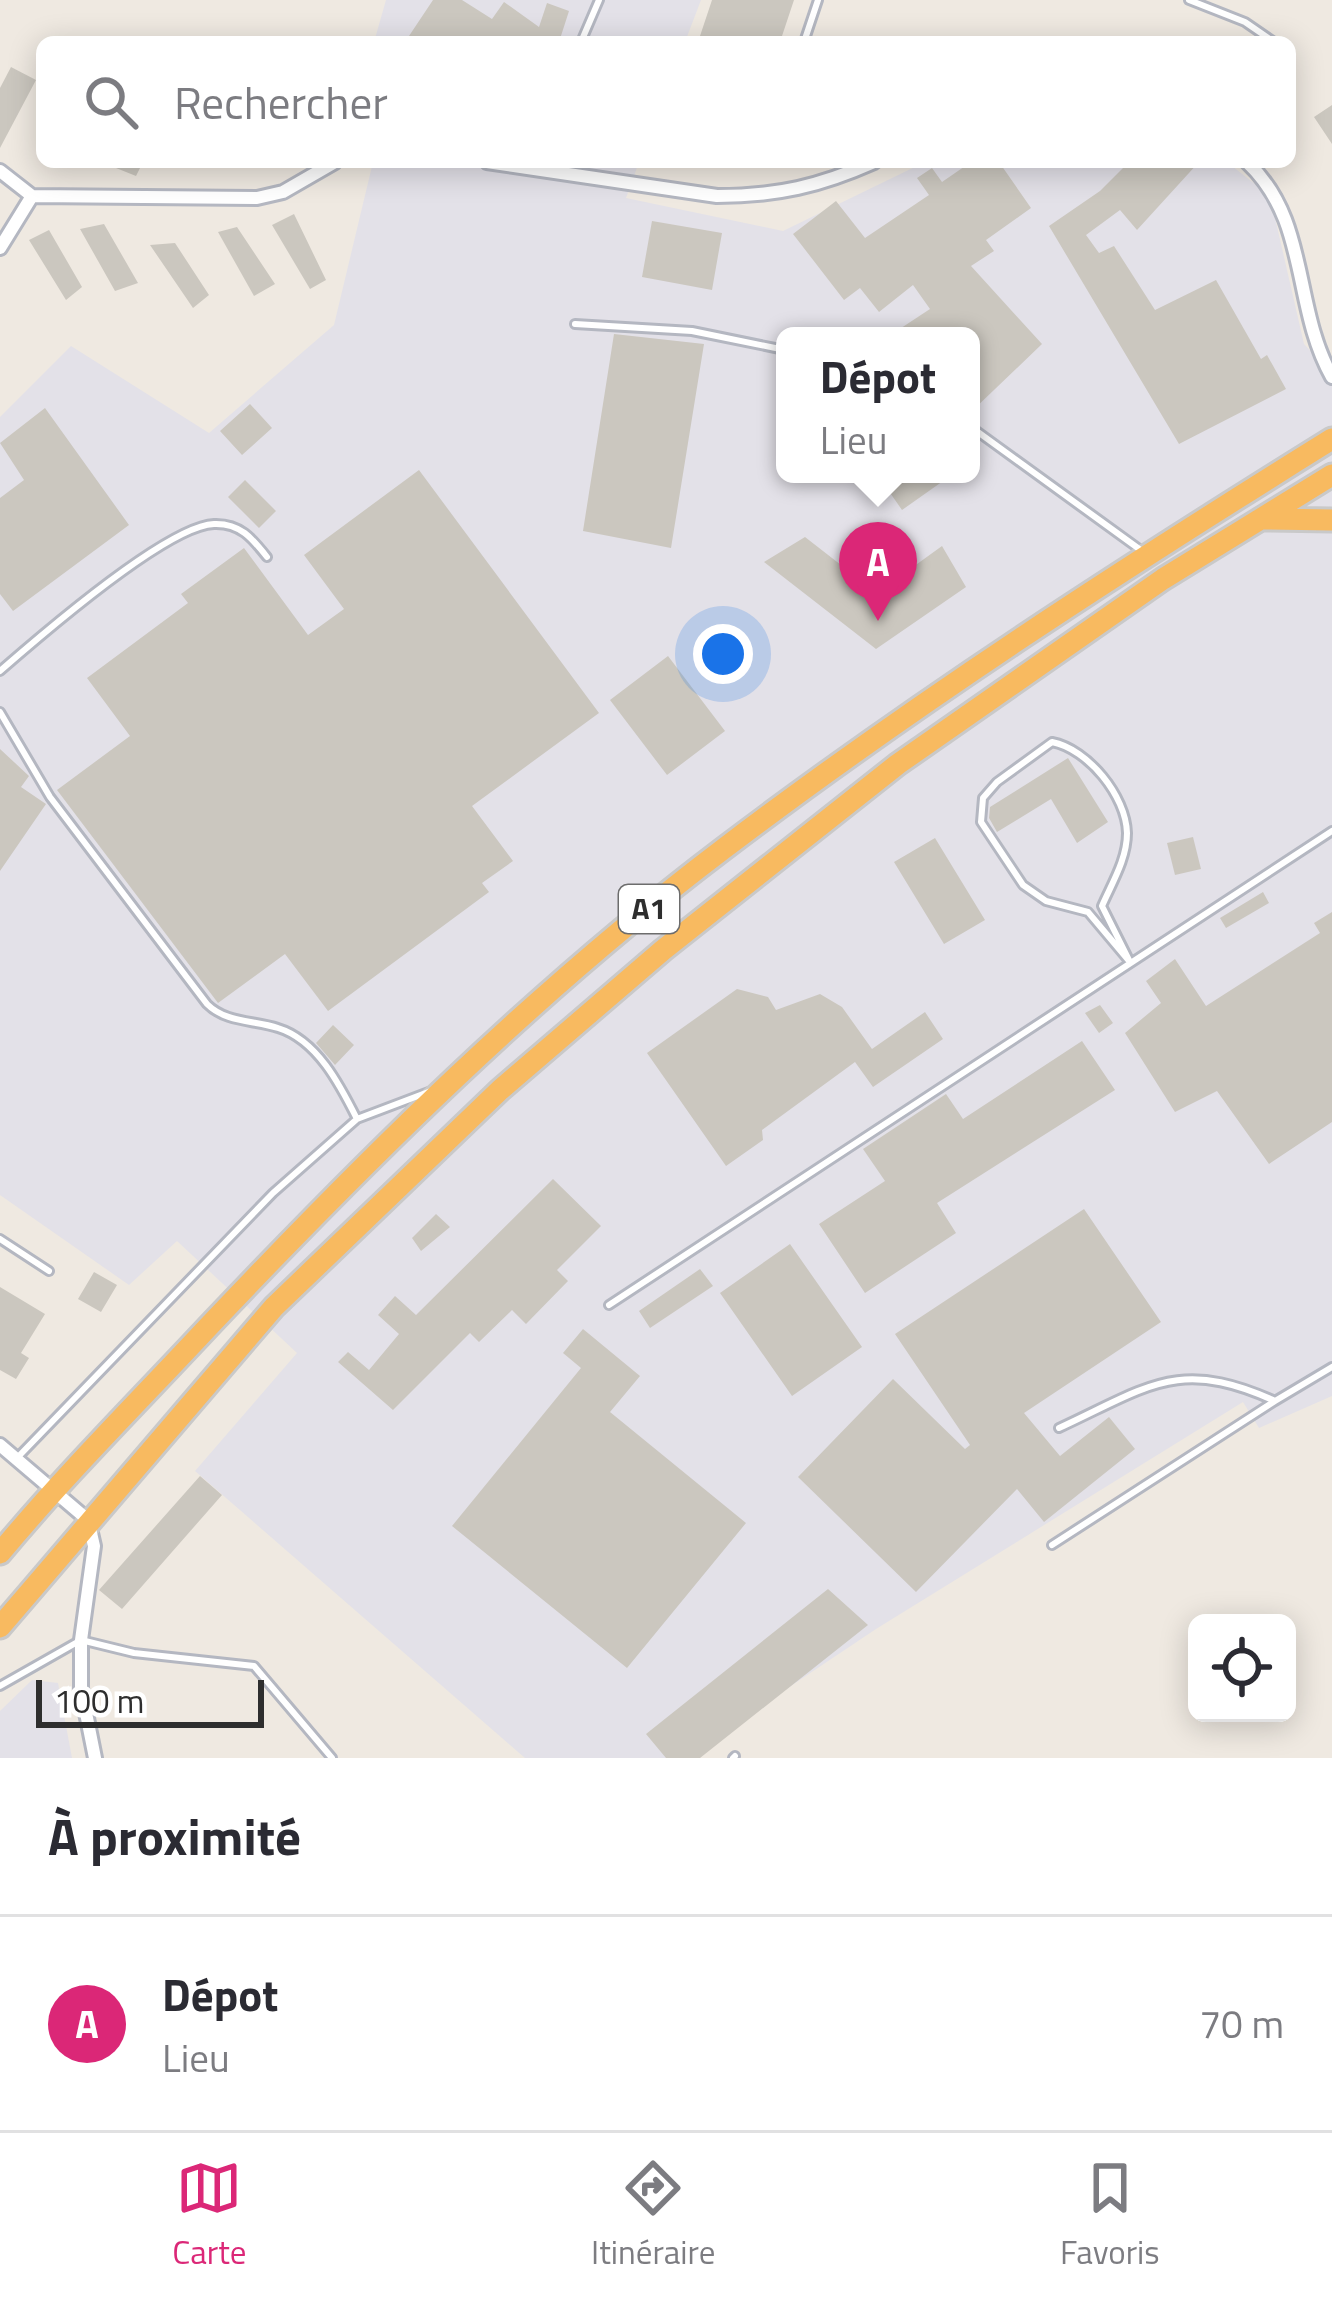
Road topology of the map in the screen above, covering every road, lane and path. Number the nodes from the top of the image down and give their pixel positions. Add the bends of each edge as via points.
1 (598, 0) edge
2 (818, 0) edge
3 (1190, 0) edge
4 (583, 36) edge
5 (806, 36) edge
6 (1265, 36) edge
7 (325, 168) edge
8 (547, 168) edge
9 (861, 168) edge
10 (1253, 168) edge
11 (0, 171) edge
12 (32, 196) junction
13 (0, 248) edge
14 (575, 324) dead end
15 (776, 348) edge
16 (1332, 377) edge
17 (980, 434) edge
18 (1332, 439) edge
19 (1332, 475) edge
20 (1263, 519) junction
21 (1332, 520) edge
22 (1145, 554) junction
23 (267, 557) dead end
24 (0, 671) edge
25 (0, 712) edge
26 (1332, 831) edge
27 (1130, 962) junction
28 (446, 1087) junction
29 (357, 1119) junction
30 (0, 1239) edge
31 (49, 1270) dead end
32 (609, 1305) dead end
33 (1332, 1367) edge
34 (1275, 1401) junction
35 (1059, 1428) dead end
36 (0, 1445) edge
37 (17, 1458) junction
38 (55, 1487) junction
39 (88, 1520) junction
40 (1052, 1545) dead end
41 (0, 1553) edge
42 (0, 1627) edge
43 (81, 1640) junction
44 (0, 1686) edge
45 (95, 1758) edge
46 (332, 1758) edge

1 - 4 lane
2 - 5 lane
3 - 6 lane
7 - 12 street via 257,198
8 - 9 street via 717,196 818,187
10 - 16 street via 1286,213 1308,326
11 - 12 street
12 - 13 street
14 - 15 lane via 692,332
17 - 22 lane
18 - 22 highway, A1
19 - 20 highway, A1
20 - 21 highway
20 - 39 highway, A1 via 1163,578 898,764 663,950 500,1090 274,1307
22 - 28 highway, A1 via 983,660 719,852
23 - 24 lane via 239,527 212,524 177,537
25 - 29 lane via 50,797 207,1004 230,1018 283,1028 313,1051
26 - 27 lane
27 - 27 lane via 1088,912 1023,885 980,822 982,798 1052,742 1096,764 1127,829 1102,906
27 - 32 lane
28 - 29 lane
28 - 38 highway, A1
29 - 37 lane via 272,1193
30 - 31 lane
33 - 34 lane
34 - 35 lane via 1235,1383 1168,1378
34 - 40 lane
36 - 37 street
37 - 38 street
38 - 39 street
38 - 41 highway, A1
39 - 42 highway, A1
39 - 43 street via 92,1591
43 - 44 lane
43 - 45 street
43 - 46 lane via 254,1666

